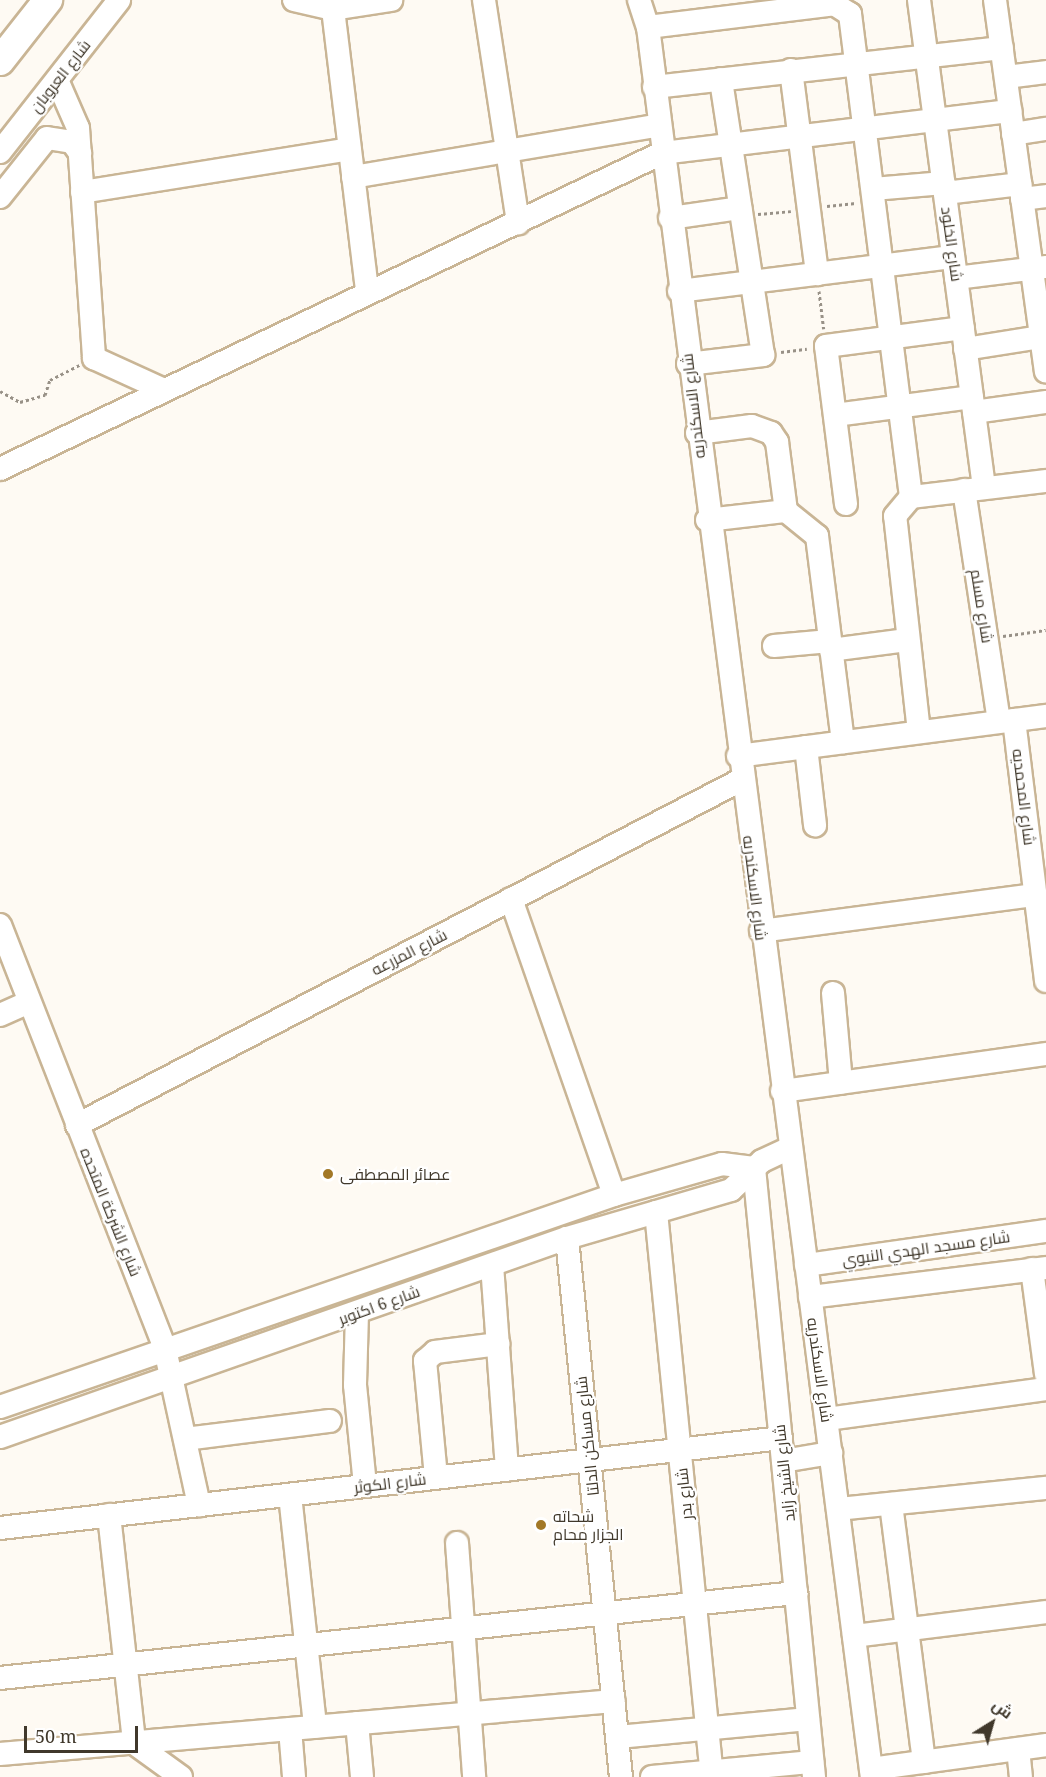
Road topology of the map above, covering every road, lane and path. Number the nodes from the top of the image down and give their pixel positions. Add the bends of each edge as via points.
1 (48, 0) edge
2 (119, 0) edge
3 (294, 0) edge
4 (391, 0) edge
5 (484, 0) edge
6 (920, 0) edge
7 (995, 0) edge
8 (825, 3) edge
9 (333, 9) junction
10 (646, 9) edge
11 (1002, 48) junction
12 (927, 54) junction
13 (0, 61) edge
14 (858, 62) junction
15 (791, 70) junction
16 (1046, 72) edge
17 (1006, 77) junction
18 (721, 79) junction
19 (57, 80) junction
20 (654, 87) junction
21 (1010, 111) junction
22 (935, 120) junction
23 (659, 125) junction
24 (866, 129) junction
25 (1046, 129) edge
26 (1013, 134) junction
27 (799, 137) junction
28 (731, 145) junction
29 (350, 149) junction
30 (507, 151) junction
31 (0, 152) edge
32 (80, 153) junction
33 (662, 153) junction
34 (353, 177) junction
35 (944, 188) junction
36 (873, 189) junction
37 (82, 192) junction
38 (1021, 192) junction
39 (1046, 196) edge
40 (0, 197) edge
41 (740, 208) junction
42 (670, 218) junction
43 (518, 223) junction
44 (882, 266) junction
45 (955, 268) junction
46 (1039, 268) edge
47 (817, 274) junction
48 (752, 282) junction
49 (367, 291) junction
50 (680, 291) junction
51 (1044, 336) edge
52 (891, 338) junction
53 (964, 338) junction
54 (826, 346) junction
55 (762, 355) junction
56 (94, 358) junction
57 (688, 364) junction
58 (1046, 372) edge
59 (162, 389) junction
60 (0, 391) edge
61 (1046, 402) edge
62 (973, 405) junction
63 (900, 407) junction
64 (835, 415) junction
65 (697, 433) junction
66 (0, 469) edge
67 (1046, 481) edge
68 (974, 489) junction
69 (911, 497) junction
70 (846, 504) dead end
71 (786, 511) junction
72 (707, 520) junction
73 (1046, 630) edge
74 (987, 638) junction
75 (907, 640) junction
76 (774, 646) dead end
77 (831, 646) junction
78 (1046, 716) edge
79 (1007, 721) junction
80 (919, 732) junction
81 (843, 742) junction
82 (806, 747) junction
83 (738, 756) junction
84 (741, 780) junction
85 (815, 825) dead end
86 (1037, 826) edge
87 (1039, 889) edge
88 (511, 899) junction
89 (0, 925) edge
90 (761, 931) junction
91 (1044, 953) edge
92 (1046, 981) edge
93 (833, 993) dead end
94 (29, 1002) junction
95 (0, 1015) edge
96 (1046, 1054) edge
97 (841, 1083) junction
98 (782, 1091) junction
99 (76, 1125) junction
100 (790, 1148) junction
101 (754, 1168) junction
102 (614, 1195) junction
103 (656, 1212) junction
104 (1046, 1232) edge
105 (567, 1238) junction
106 (492, 1265) junction
107 (806, 1266) junction
108 (1039, 1268) edge
109 (810, 1297) junction
110 (357, 1312) junction
111 (498, 1344) junction
112 (165, 1349) junction
113 (1046, 1374) edge
114 (172, 1378) junction
115 (1046, 1389) edge
116 (0, 1407) edge
117 (827, 1419) junction
118 (330, 1421) dead end
119 (0, 1437) edge
120 (781, 1438) junction
121 (185, 1439) junction
122 (680, 1450) junction
123 (831, 1453) junction
124 (590, 1460) junction
125 (783, 1461) junction
126 (507, 1469) junction
127 (436, 1478) junction
128 (365, 1486) junction
129 (1046, 1488) edge
130 (290, 1494) junction
131 (891, 1504) junction
132 (199, 1505) junction
133 (838, 1509) junction
134 (109, 1515) junction
135 (0, 1528) edge
136 (457, 1543) dead end
137 (796, 1593) junction
138 (695, 1604) junction
139 (1046, 1612) edge
140 (606, 1613) junction
141 (463, 1629) junction
142 (907, 1629) junction
143 (854, 1636) junction
144 (306, 1645) junction
145 (125, 1665) junction
146 (0, 1678) edge
147 (614, 1701) junction
148 (469, 1713) junction
149 (808, 1719) junction
150 (357, 1723) junction
151 (315, 1727) junction
152 (290, 1729) junction
153 (708, 1729) junction
154 (618, 1737) junction
155 (134, 1743) junction
156 (1046, 1745) edge
157 (1018, 1749) junction
158 (0, 1755) edge
159 (924, 1762) junction
160 (954, 1767) edge
161 (813, 1770) edge
162 (883, 1772) edge
163 (712, 1774) edge
164 (181, 1777) edge
165 (294, 1777) edge
166 (362, 1777) edge
167 (474, 1777) edge
168 (621, 1777) edge
169 (652, 1777) edge
170 (1021, 1777) edge

1 - 13 main road
2 - 19 street, شارع العروبان
3 - 9 street
4 - 9 street
5 - 30 street
6 - 12 street, شارع الخلود
7 - 11 street
8 - 10 street
8 - 14 street via 850,14
9 - 29 street
10 - 20 street, شارع الاسكندريه
11 - 12 street
11 - 17 street
12 - 14 street
12 - 22 street, شارع الخلود
14 - 15 street
14 - 24 street
15 - 18 street
15 - 27 street
16 - 17 street
17 - 21 street
18 - 20 street
18 - 28 street
19 - 31 street, شارع العروبان
19 - 32 street via 76,115
20 - 23 street, شارع الاسكندريه
21 - 22 street
21 - 26 street
22 - 24 street
22 - 35 street, شارع الخلود
23 - 30 street
23 - 33 street, شارع الاسكندريه
24 - 27 street
24 - 36 street
25 - 26 street
26 - 38 street
27 - 28 street
27 - 47 street
28 - 33 street
28 - 41 street
29 - 34 street
29 - 37 street
30 - 34 street
30 - 43 street
32 - 37 street
32 - 40 street via 72,142 47,138
33 - 42 street, شارع الاسكندريه
33 - 43 street
34 - 49 street
35 - 36 street
35 - 38 street
35 - 45 street, شارع الخلود
36 - 44 street
37 - 56 street
38 - 39 street
38 - 46 street
41 - 42 street
41 - 48 street
42 - 50 street, شارع الاسكندريه
43 - 49 street
44 - 45 street
44 - 47 street
44 - 52 street
45 - 46 street
45 - 53 street, شارع الخلود
46 - 51 street
47 - 48 street
47 - 54 path
48 - 50 street
48 - 55 street
49 - 59 street
50 - 57 street, شارع الاسكندريه
51 - 53 street
51 - 58 street
52 - 53 street
52 - 54 street
52 - 63 street
53 - 62 street, شارع الخلود
54 - 55 path
54 - 64 street
55 - 57 street
56 - 59 street
56 - 60 path via 50,380 45,395 20,402
57 - 65 street, شارع الاسكندريه
59 - 66 street
61 - 62 street
62 - 63 street
62 - 68 street, شارع الخلود
63 - 64 street
63 - 69 street
64 - 70 street
65 - 71 street via 752,426 771,433 777,442
65 - 72 street, شارع الاسكندريه
67 - 68 street
68 - 69 street
68 - 74 street, شارع مسلم
69 - 75 street via 901,505 893,528
71 - 72 street
71 - 77 street via 817,536
72 - 83 street, شارع الاسكندريه
73 - 74 path
74 - 79 street, شارع مسلم
75 - 77 street
75 - 80 street
76 - 77 street
77 - 81 street
78 - 79 street
79 - 80 street
79 - 86 street, شارع المحمديه
80 - 81 street
81 - 82 street
82 - 83 street
82 - 85 street
83 - 84 street, شارع الاسكندريه
84 - 88 street, شارع المزرعه
84 - 90 street, شارع الاسكندريه
86 - 87 street, شارع المحمديه
87 - 90 street
87 - 91 street, شارع المحمديه
88 - 99 street, شارع المزرعه
88 - 102 street
89 - 94 street, شارع الشركة المتحده
90 - 98 street, شارع الاسكندريه
91 - 92 street, شارع المحمديه
93 - 97 street
94 - 95 street
94 - 99 street, شارع الشركة المتحده
96 - 97 street
97 - 98 street
98 - 100 street, شارع الاسكندريه
99 - 112 street, شارع الشركة المتحده
100 - 101 street, شارع 6 اكتوبر
100 - 107 street, شارع الاسكندريه
101 - 102 street, شارع 6 اكتوبر via 722,1164
101 - 103 street, شارع 6 اكتوبر via 731,1190
101 - 120 street, شارع الشيخ زايد
102 - 112 street, شارع 6 اكتوبر
103 - 105 street, شارع 6 اكتوبر
103 - 122 street, شارع بدر
104 - 107 street, شارع مسجد الهدي النبوي
105 - 106 street, شارع 6 اكتوبر
105 - 124 street, شارع مساكن الدلتا
106 - 110 street, شارع 6 اكتوبر
106 - 111 street
107 - 109 street, شارع الاسكندريه
108 - 109 street, شارع مسجد الهدي النبوي
108 - 113 street
109 - 117 street, شارع الاسكندريه
110 - 114 street, شارع 6 اكتوبر
110 - 128 street via 356,1385
111 - 126 street
111 - 127 street via 435,1352 425,1361
112 - 114 street, شارع الشركة المتحده
112 - 116 street, شارع 6 اكتوبر
114 - 119 street, شارع 6 اكتوبر
114 - 121 street, شارع الشركة المتحده
115 - 117 street
117 - 123 street, شارع الاسكندريه
118 - 121 street
120 - 122 street, شارع الكوثر
120 - 125 street, شارع الشيخ زايد
121 - 132 street, شارع الشركة المتحده
122 - 124 street, شارع الكوثر
122 - 138 street, شارع بدر
123 - 125 street
123 - 133 street, شارع الاسكندريه
124 - 126 street, شارع الكوثر
124 - 140 street, شارع مساكن الدلتا
125 - 137 street, شارع الشيخ زايد
126 - 127 street, شارع الكوثر
127 - 128 street, شارع الكوثر
128 - 130 street, شارع الكوثر
129 - 131 street
130 - 132 street, شارع الكوثر
130 - 144 street
131 - 133 street
131 - 142 street
132 - 134 street, شارع الكوثر
133 - 143 street, شارع الاسكندريه
134 - 135 street, شارع الكوثر
134 - 145 street
136 - 141 street
137 - 138 street
137 - 149 street, شارع الشيخ زايد
138 - 140 street
138 - 153 street, شارع بدر
139 - 142 street
140 - 141 street
140 - 147 street, شارع مساكن الدلتا
141 - 144 street
141 - 148 street
142 - 143 street
142 - 159 street
143 - 162 street, شارع الاسكندريه
144 - 145 street
144 - 151 street
145 - 146 street
145 - 155 street
147 - 148 street
147 - 154 street, شارع مساكن الدلتا
148 - 150 street
148 - 167 street
149 - 153 street
149 - 161 street, شارع الشيخ زايد
150 - 151 street
150 - 166 street
151 - 152 street
152 - 155 street
152 - 165 street
153 - 154 street
153 - 163 street, شارع بدر
154 - 168 street, شارع مساكن الدلتا
155 - 158 street
155 - 164 street
156 - 157 street
157 - 160 street
157 - 170 street
159 - 160 street
159 - 162 street
161 - 163 street
163 - 169 street

